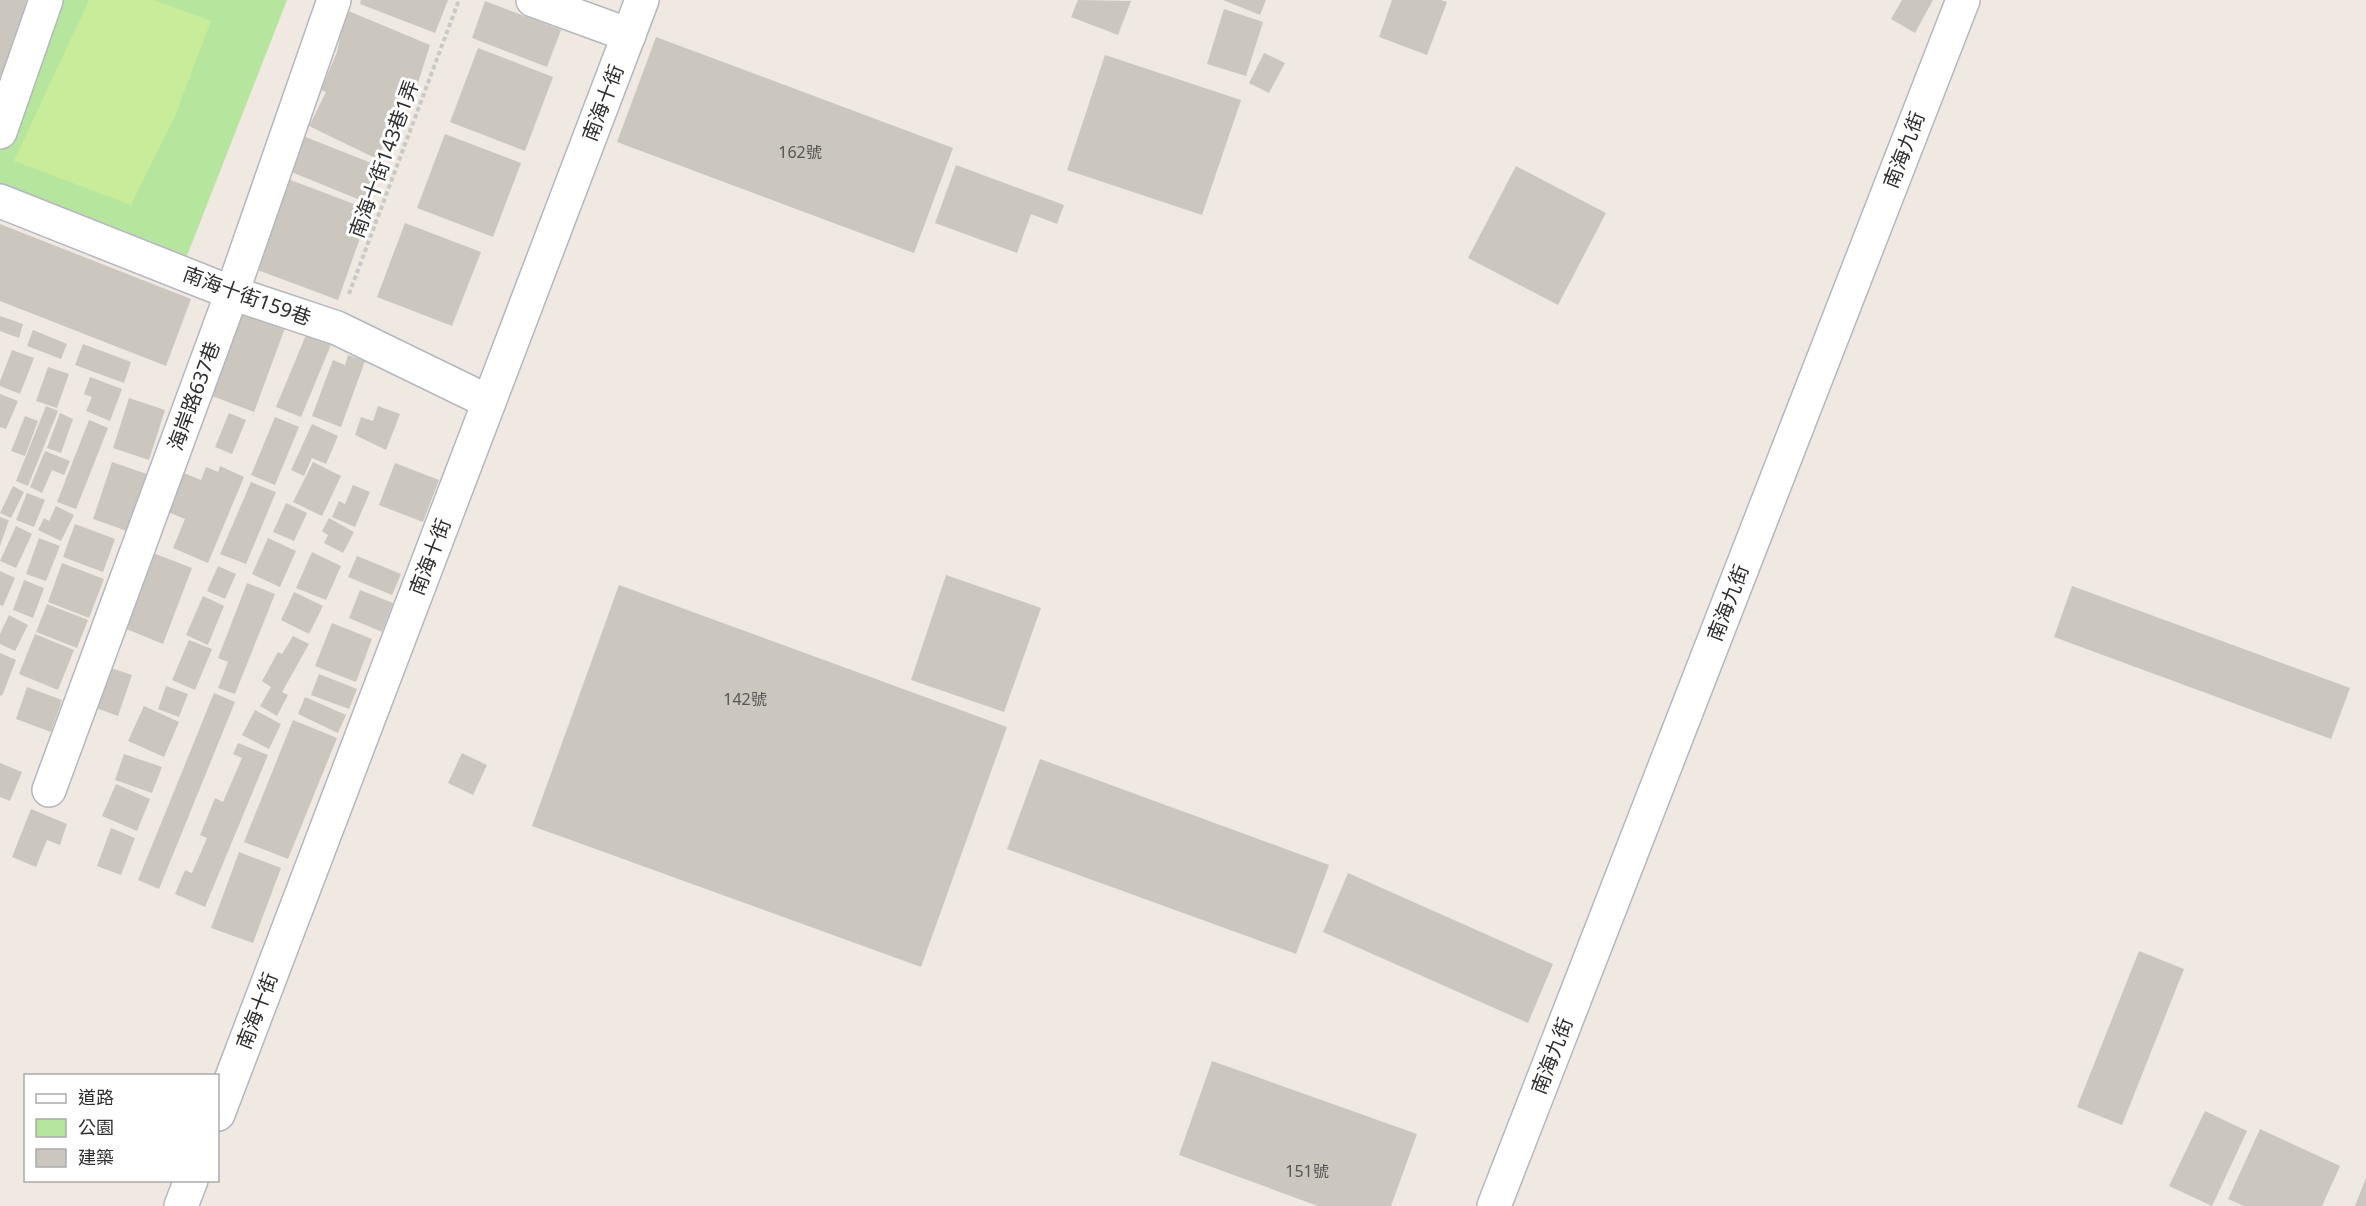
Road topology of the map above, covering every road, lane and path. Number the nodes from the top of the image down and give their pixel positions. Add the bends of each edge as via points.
1 (46, 0) edge
2 (334, 0) edge
3 (459, 0) edge
4 (532, 0) edge
5 (642, 0) edge
6 (1963, 0) edge
7 (629, 35) junction
8 (0, 132) edge
9 (0, 201) edge
10 (232, 293) junction
11 (337, 328) junction
12 (489, 402) junction
13 (49, 790) dead end
14 (219, 1111) edge
15 (190, 1182) edge
16 (181, 1206) edge
17 (1494, 1206) edge

1 - 8 street
2 - 10 street, 海岸路637巷
3 - 11 path, 南海十街143巷1弄
4 - 7 street
5 - 7 street, 南海十街
6 - 17 street, 南海九街
7 - 12 street, 南海十街
9 - 10 street, 南海十街159巷
10 - 11 street, 南海十街159巷
10 - 13 street, 海岸路637巷
11 - 12 street, 南海十街159巷
12 - 14 street, 南海十街
15 - 16 street

